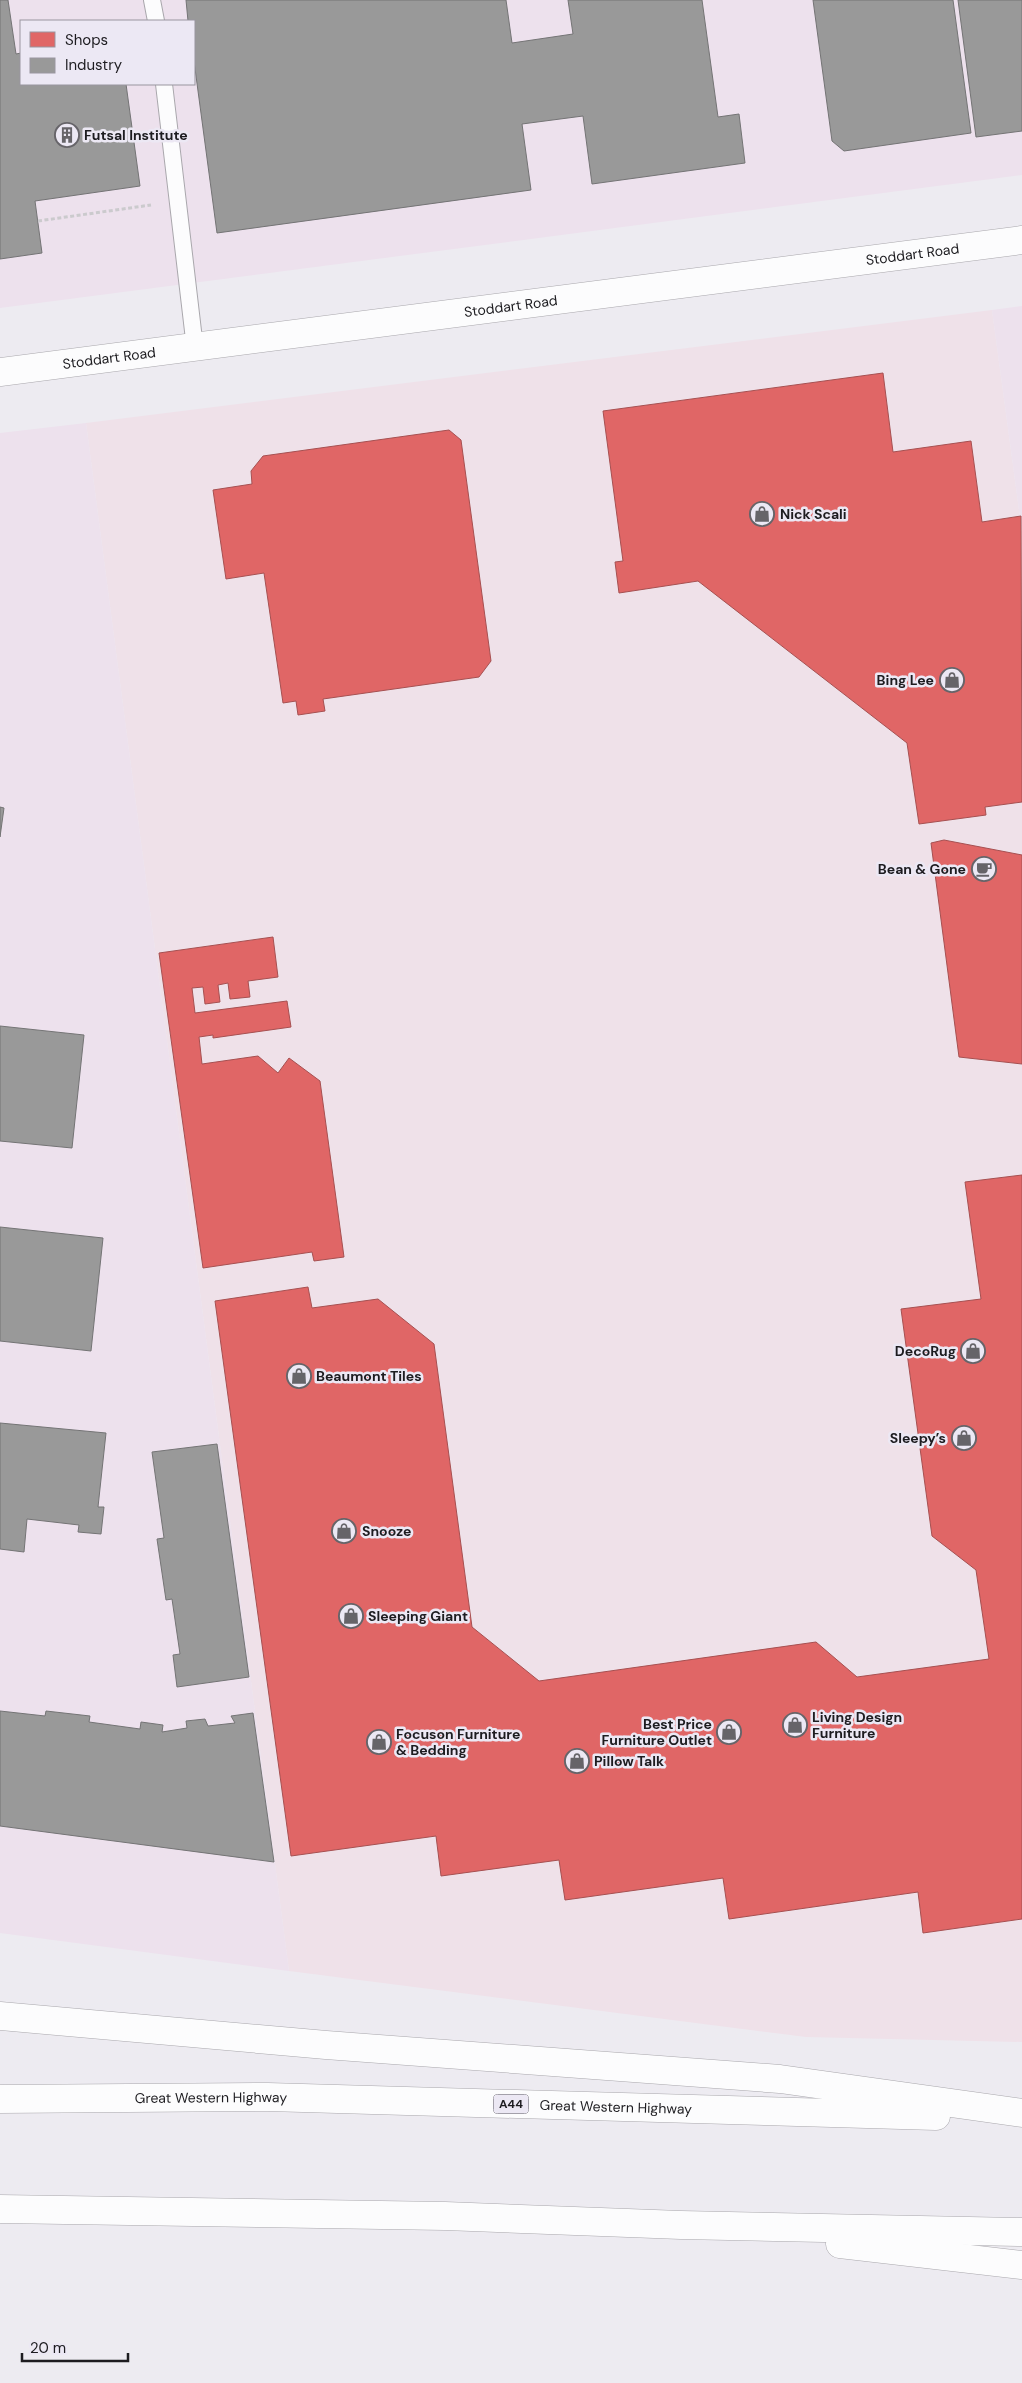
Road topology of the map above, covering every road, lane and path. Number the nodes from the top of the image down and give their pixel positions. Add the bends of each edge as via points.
1 (152, 0) edge
2 (156, 20) edge
3 (164, 85) edge
4 (179, 201) junction
5 (38, 220) dead end
6 (1022, 240) edge
7 (196, 348) junction
8 (0, 372) edge
9 (0, 2016) edge
10 (0, 2099) edge
11 (1022, 2113) edge
12 (1022, 2119) edge
13 (0, 2209) edge
14 (681, 2225) junction
15 (1022, 2232) edge
16 (1022, 2265) edge

1 - 2 lane
3 - 4 lane
4 - 5 path
4 - 7 lane
6 - 7 main road, Stoddart Road
7 - 8 main road, Stoddart Road
9 - 11 main road via 326,2045 780,2079
10 - 12 main road, Great Western Highway / A44 via 268,2097
13 - 14 main road via 445,2216
14 - 15 main road
14 - 16 main road

